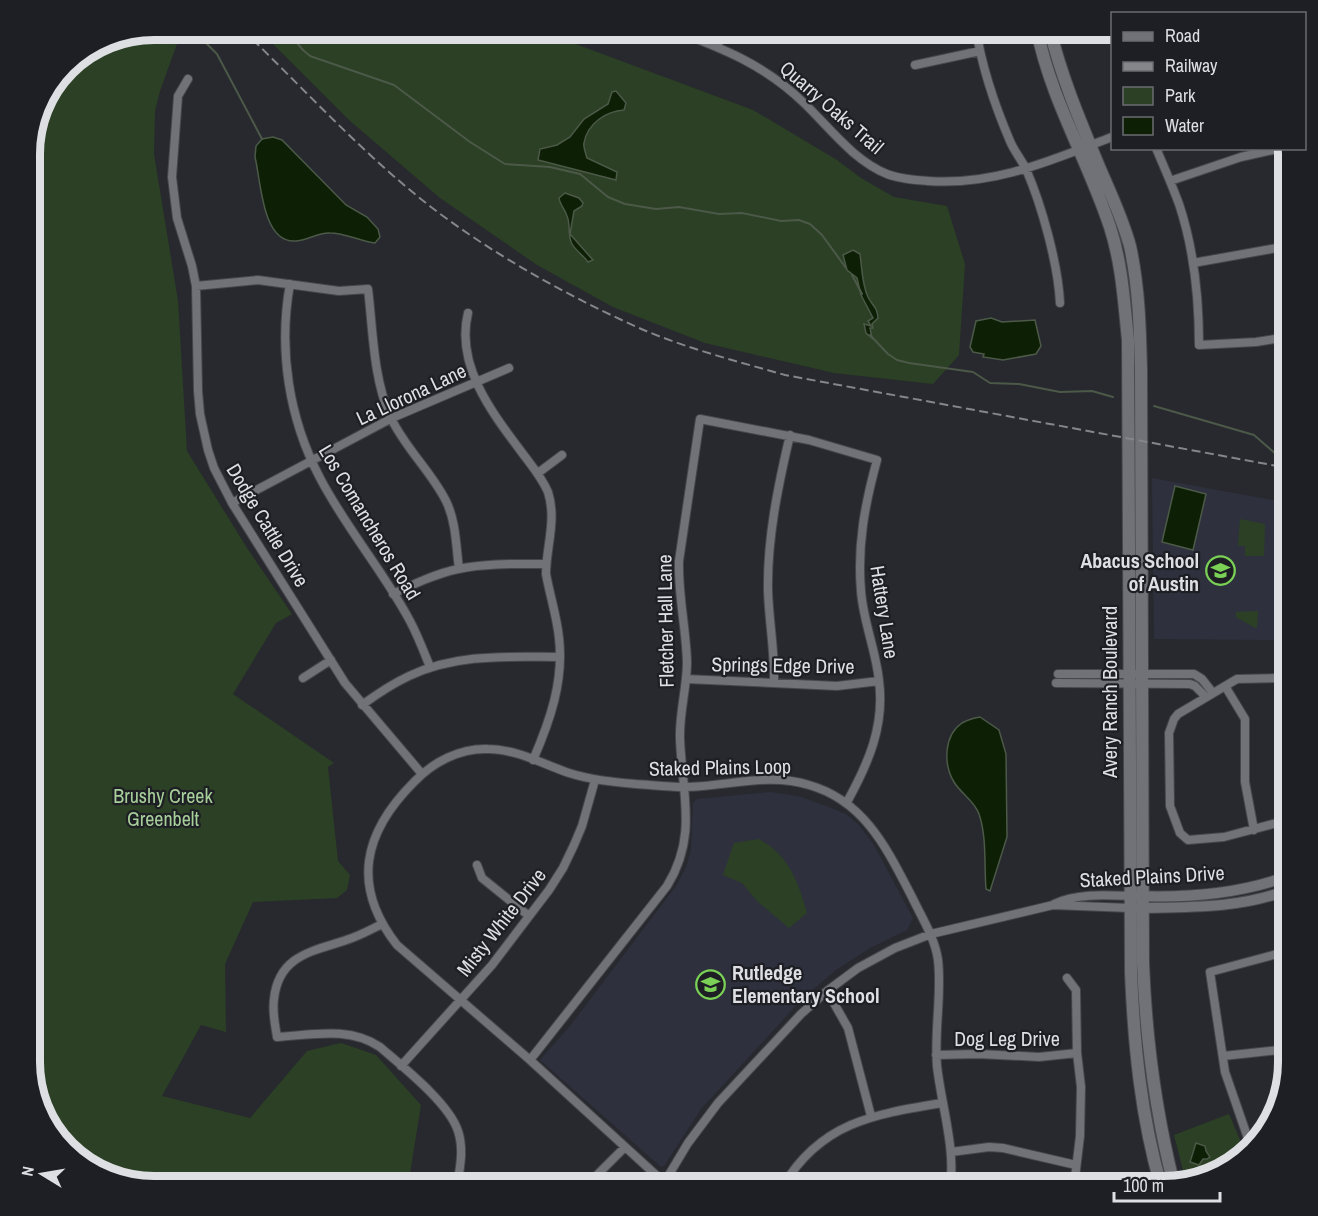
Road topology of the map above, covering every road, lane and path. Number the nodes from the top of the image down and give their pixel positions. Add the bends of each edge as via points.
1 (702, 40) edge
2 (719, 40) edge
3 (978, 40) edge
4 (1040, 40) edge
5 (1053, 40) edge
6 (717, 46) junction
7 (980, 51) junction
8 (915, 65) dead end
9 (189, 79) dead end
10 (1111, 138) edge
11 (1084, 148) junction
12 (1157, 150) edge
13 (1266, 150) edge
14 (1241, 153) edge
15 (1026, 170) junction
16 (1170, 181) junction
17 (1277, 248) edge
18 (1193, 263) junction
19 (290, 284) junction
20 (196, 286) junction
21 (1060, 303) dead end
22 (468, 313) dead end
23 (1277, 339) edge
24 (509, 368) dead end
25 (477, 382) junction
26 (392, 418) junction
27 (700, 418) joint
28 (790, 435) junction
29 (562, 455) dead end
30 (312, 461) junction
31 (538, 473) junction
32 (232, 503) junction
33 (546, 564) junction
34 (459, 569) junction
35 (393, 594) junction
36 (560, 657) junction
37 (331, 660) junction
38 (430, 667) junction
39 (303, 678) dead end
40 (1278, 678) edge
41 (686, 679) junction
42 (1057, 679) dead end
43 (1135, 679) junction
44 (879, 681) junction
45 (774, 683) junction
46 (1225, 686) junction
47 (1210, 695) junction
48 (362, 705) junction
49 (533, 760) junction
50 (422, 774) junction
51 (595, 780) junction
52 (684, 787) junction
53 (847, 802) junction
54 (1278, 825) edge
55 (1254, 830) junction
56 (477, 865) dead end
57 (1278, 879) edge
58 (1278, 893) edge
59 (1136, 902) junction
60 (529, 916) junction
61 (382, 924) junction
62 (931, 934) junction
63 (1278, 954) edge
64 (1067, 978) dead end
65 (827, 991) junction
66 (460, 1000) junction
67 (1278, 1050) edge
68 (1077, 1053) junction
69 (936, 1055) junction
70 (1223, 1056) junction
71 (530, 1060) junction
72 (401, 1066) junction
73 (942, 1103) junction
74 (871, 1116) junction
75 (1248, 1138) edge
76 (624, 1148) junction
77 (951, 1152) junction
78 (1076, 1165) junction
79 (1172, 1175) edge
80 (458, 1176) edge
81 (596, 1176) edge
82 (657, 1176) edge
83 (670, 1176) edge
84 (790, 1176) edge
85 (952, 1176) edge
86 (1075, 1176) edge
87 (1159, 1176) edge

1 - 6 street, Quarry Oaks Trail
2 - 6 street
3 - 7 street
4 - 11 main road, Avery Ranch Boulevard via 1057,99
5 - 11 main road, Avery Ranch Boulevard
6 - 15 street, Quarry Oaks Trail via 760,67 864,161 887,174 947,183
7 - 8 street
7 - 15 street via 1011,142
9 - 20 street, Dodge Cattle Drive via 178,96 172,177 177,219
10 - 11 street, Quarry Oaks Trail
11 - 15 street, Quarry Oaks Trail
11 - 43 main road, Avery Ranch Boulevard via 1110,228 1124,293
12 - 16 street
13 - 14 street
14 - 16 street
15 - 21 street via 1045,226
16 - 18 street
17 - 18 street
18 - 23 street via 1199,345
19 - 20 street via 258,280
19 - 26 street via 339,291 368,289 381,390
19 - 30 street, Los Comancheros Road via 285,319 290,391
20 - 32 street, Dodge Cattle Drive via 200,414 214,468
22 - 25 street via 465,340
24 - 25 street, La Llorona Lane
25 - 26 street, La Llorona Lane
25 - 31 street via 487,404
26 - 30 street, La Llorona Lane
26 - 34 street via 447,502
27 - 28 street, Hattery Lane
27 - 41 street, Fletcher Hall Lane via 679,561
28 - 44 street, Hattery Lane via 877,460 866,498 860,559 864,613
28 - 45 street via 778,488 768,568
29 - 31 street
30 - 32 street, La Llorona Lane
30 - 35 street, Los Comancheros Road
31 - 33 street via 551,510
32 - 37 street, Dodge Cattle Drive
33 - 34 street
33 - 36 street
34 - 35 street
35 - 38 street, Los Comancheros Road
36 - 38 street via 481,657
36 - 49 street via 552,713
37 - 39 street
37 - 48 street, Dodge Cattle Drive
38 - 48 street
40 - 46 street via 1241,678
41 - 45 street, Springs Edge Drive
41 - 52 street, Fletcher Hall Lane via 680,722
42 - 43 street
43 - 47 street via 1190,684
43 - 59 main road, Avery Ranch Boulevard
44 - 45 street, Springs Edge Drive via 837,686
44 - 53 street, Hattery Lane via 880,711 874,746
46 - 47 street
46 - 55 street via 1245,719 1245,782
47 - 55 street via 1178,714 1170,726 1172,814 1180,833 1188,840
48 - 50 street, Dodge Cattle Drive
49 - 50 street, Staked Plains Loop via 501,750 475,750 449,757
49 - 51 street, Staked Plains Loop
50 - 61 street, Staked Plains Loop via 382,819 372,846 370,892
51 - 52 street, Staked Plains Loop
51 - 60 street, Misty White Drive via 574,845 558,876
52 - 53 street, Staked Plains Loop via 788,780 811,785
52 - 71 street, Fletcher Hall Lane via 685,839 667,886
53 - 62 street, Staked Plains Loop via 879,837
54 - 55 street
56 - 60 street via 482,878
57 - 59 street, Staked Plains Drive via 1214,893
58 - 59 street, Staked Plains Drive via 1217,906
59 - 62 street, Staked Plains Drive via 1080,897
59 - 79 main road, Avery Ranch Boulevard via 1153,1084
59 - 87 main road, Avery Ranch Boulevard via 1131,982 1136,1050
60 - 66 street, Misty White Drive
61 - 66 street, Staked Plains Loop via 397,945
61 - 72 street via 300,956 290,964 277,986 273,1012 277,1036 360,1036
62 - 65 street, Staked Plains Drive via 884,953
62 - 69 street, Staked Plains Loop via 939,969
63 - 70 street via 1210,972
64 - 68 street via 1076,990
65 - 74 street via 848,1028
65 - 83 street, Staked Plains Drive via 718,1103 688,1143
66 - 71 street, Staked Plains Loop
66 - 72 street, Misty White Drive
67 - 70 street
68 - 69 street, Dog Leg Drive via 1039,1057
68 - 78 street via 1081,1112
69 - 73 street, Staked Plains Loop
70 - 75 street via 1230,1093
71 - 76 street, Staked Plains Loop
72 - 80 street via 453,1119 461,1146
73 - 74 street
73 - 77 street, Staked Plains Loop
74 - 84 street via 821,1142
76 - 81 street
76 - 82 street, Staked Plains Loop
77 - 78 street via 1004,1148
77 - 85 street, Staked Plains Loop
78 - 86 street

